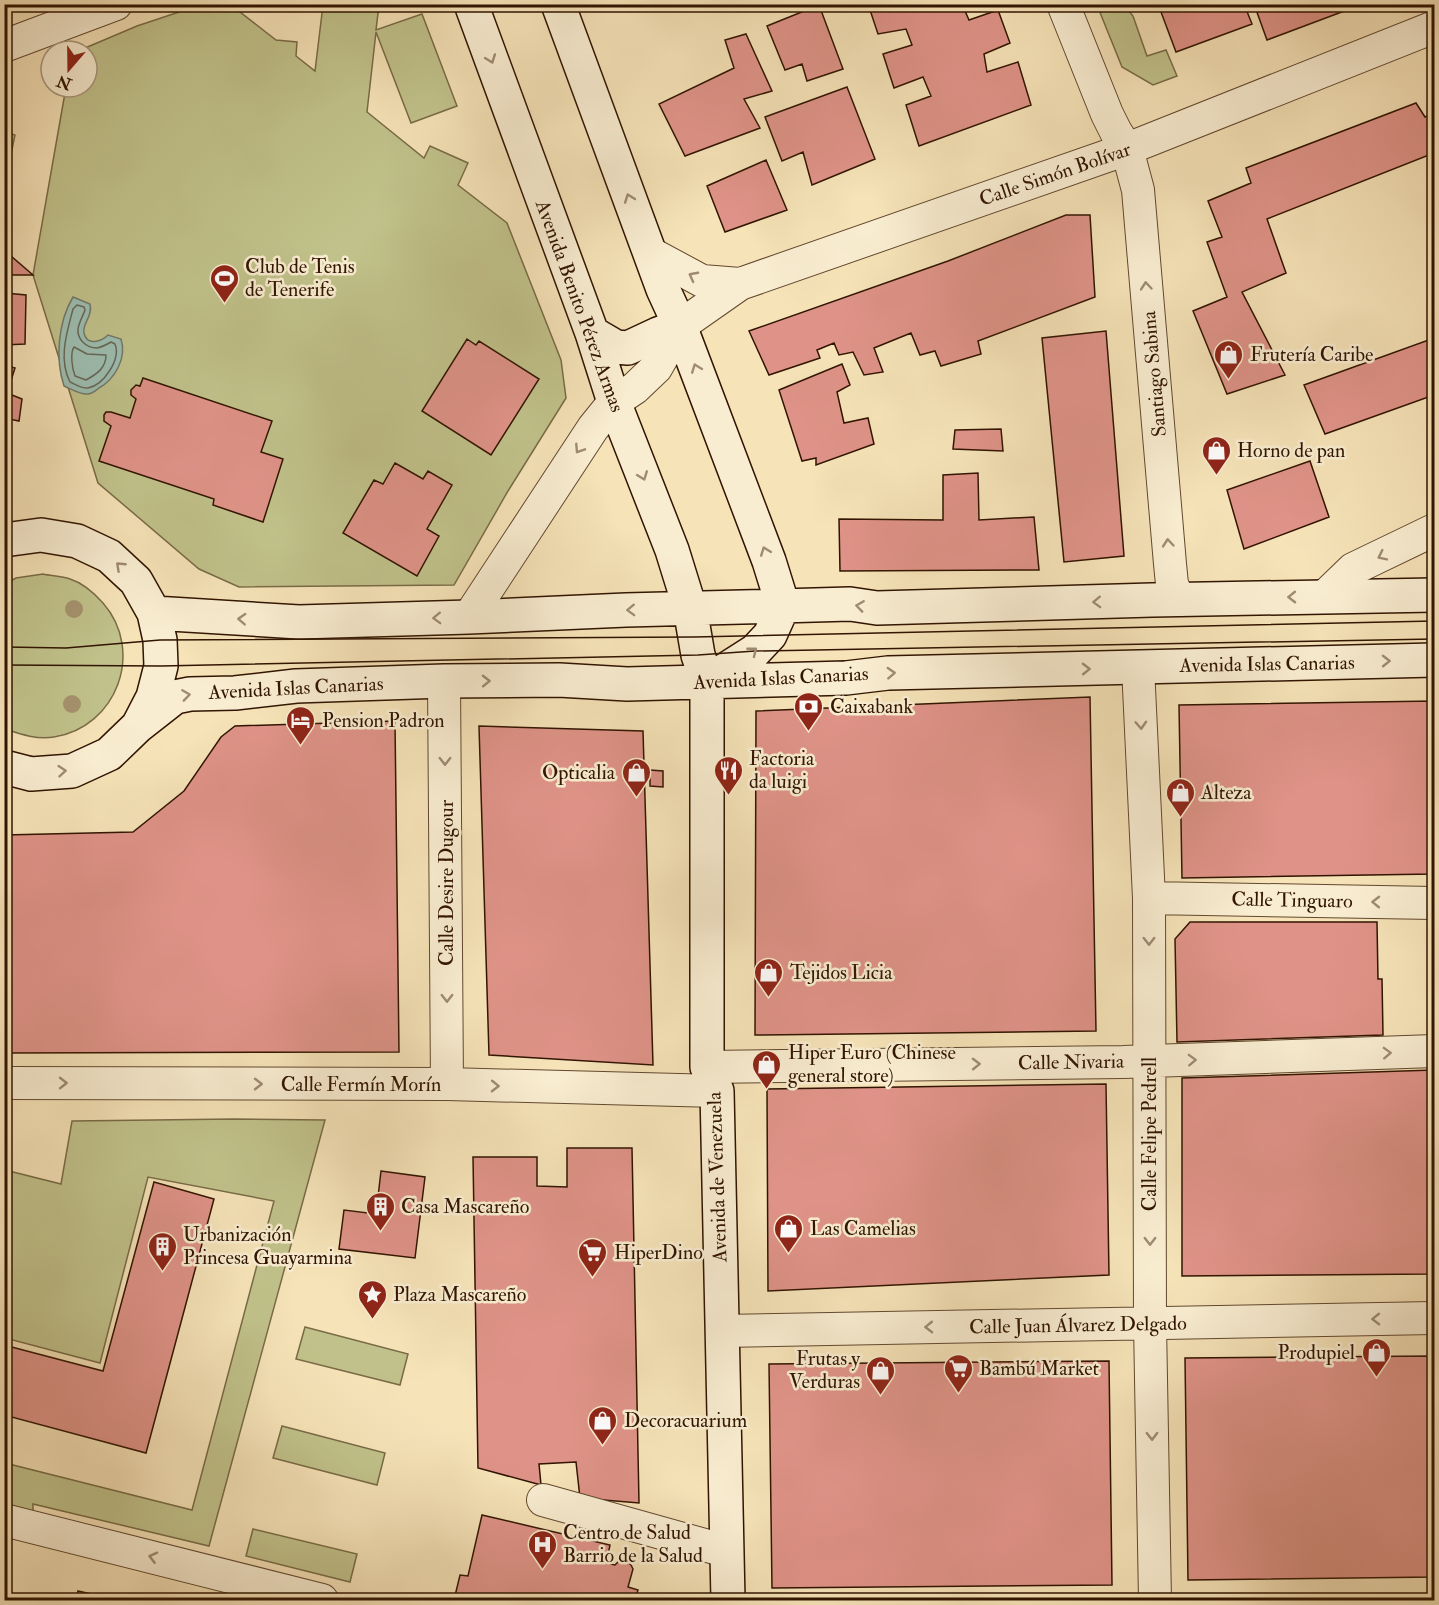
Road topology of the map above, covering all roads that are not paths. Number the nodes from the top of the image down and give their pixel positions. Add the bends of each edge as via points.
1 (116, 4) edge
2 (471, 4) edge
3 (558, 4) edge
4 (1063, 4) edge
5 (1434, 27) edge
6 (4, 46) edge
7 (1127, 149) junction
8 (650, 253) junction
9 (740, 284) junction
10 (680, 326) junction
11 (592, 333) junction
12 (614, 402) junction
13 (1434, 530) edge
14 (5, 540) edge
15 (1434, 595) edge
16 (1324, 597) junction
17 (1179, 600) junction
18 (783, 606) junction
19 (690, 608) junction
20 (154, 613) junction
21 (469, 617) junction
22 (1434, 660) edge
23 (1138, 667) junction
24 (444, 681) junction
25 (707, 682) junction
26 (138, 726) junction
27 (4, 767) edge
28 (1149, 898) junction
29 (1434, 903) edge
30 (1434, 1051) edge
31 (1148, 1061) junction
32 (712, 1079) junction
33 (4, 1083) edge
34 (447, 1084) junction
35 (1434, 1318) edge
36 (1150, 1324) junction
37 (722, 1331) junction
38 (543, 1500) dead end
39 (4, 1520) edge
40 (726, 1551) junction
41 (322, 1600) edge
42 (728, 1600) edge
43 (1155, 1600) edge

1 - 6 street
2 -> 11 main road, Avenida Benito Pérez Armas
8 -> 3 main road
4 - 7 street, Santiago Sabina via 1107,114
5 - 7 street, Calle Simón Bolívar
7 - 9 street, Calle Simón Bolívar
17 -> 7 street, Santiago Sabina via 1172,584 1138,190
9 -> 8 street via 702,281
8 - 10 main road
9 - 10 street, Calle Simón Bolívar
10 - 11 main road via 627,348 616,348
10 - 12 street via 656,368
18 -> 10 main road
11 - 12 main road, Avenida Benito Pérez Armas
12 -> 19 main road, Avenida Benito Pérez Armas via 672,550
12 -> 21 street
13 -> 16 street via 1353,570
20 -> 14 main road via 136,582 110,556 77,541 41,535
15 - 16 main road
16 -> 17 main road
17 -> 18 main road via 877,608 850,604
18 - 19 main road
25 -> 18 main road via 755,651 770,635
19 -> 21 main road
19 - 25 main road, Avenida Benito Pérez Armas
21 -> 20 main road via 298,622
20 - 26 main road via 161,666 153,698
23 -> 22 main road, Avenida Islas Canarias
25 -> 23 main road, Avenida Islas Canarias
23 -> 28 street, Calle Felipe Pedrell
24 -> 25 main road, Avenida Islas Canarias
26 -> 24 main road, Avenida Islas Canarias via 175,697 190,694
24 -> 34 street, Calle Desire Dugour
25 - 32 main road, Avenida de Venezuela
27 -> 26 main road via 31,774 72,771 109,754
29 -> 28 street, Calle Tinguaro
28 -> 31 street, Calle Felipe Pedrell
31 -> 30 street, Calle Nivaria
32 -> 31 street, Calle Nivaria
31 -> 36 street, Calle Felipe Pedrell
34 -> 32 street, Calle Fermín Morín
32 - 37 main road, Avenida de Venezuela
33 -> 34 street, Calle Fermín Morín
35 -> 36 street, Calle Juan Álvarez Delgado
36 -> 37 street, Calle Juan Álvarez Delgado
36 -> 43 street, Calle Felipe Pedrell
37 - 40 main road, Avenida de Venezuela
38 - 40 street
41 -> 39 street
40 - 42 main road, Avenida de Venezuela

